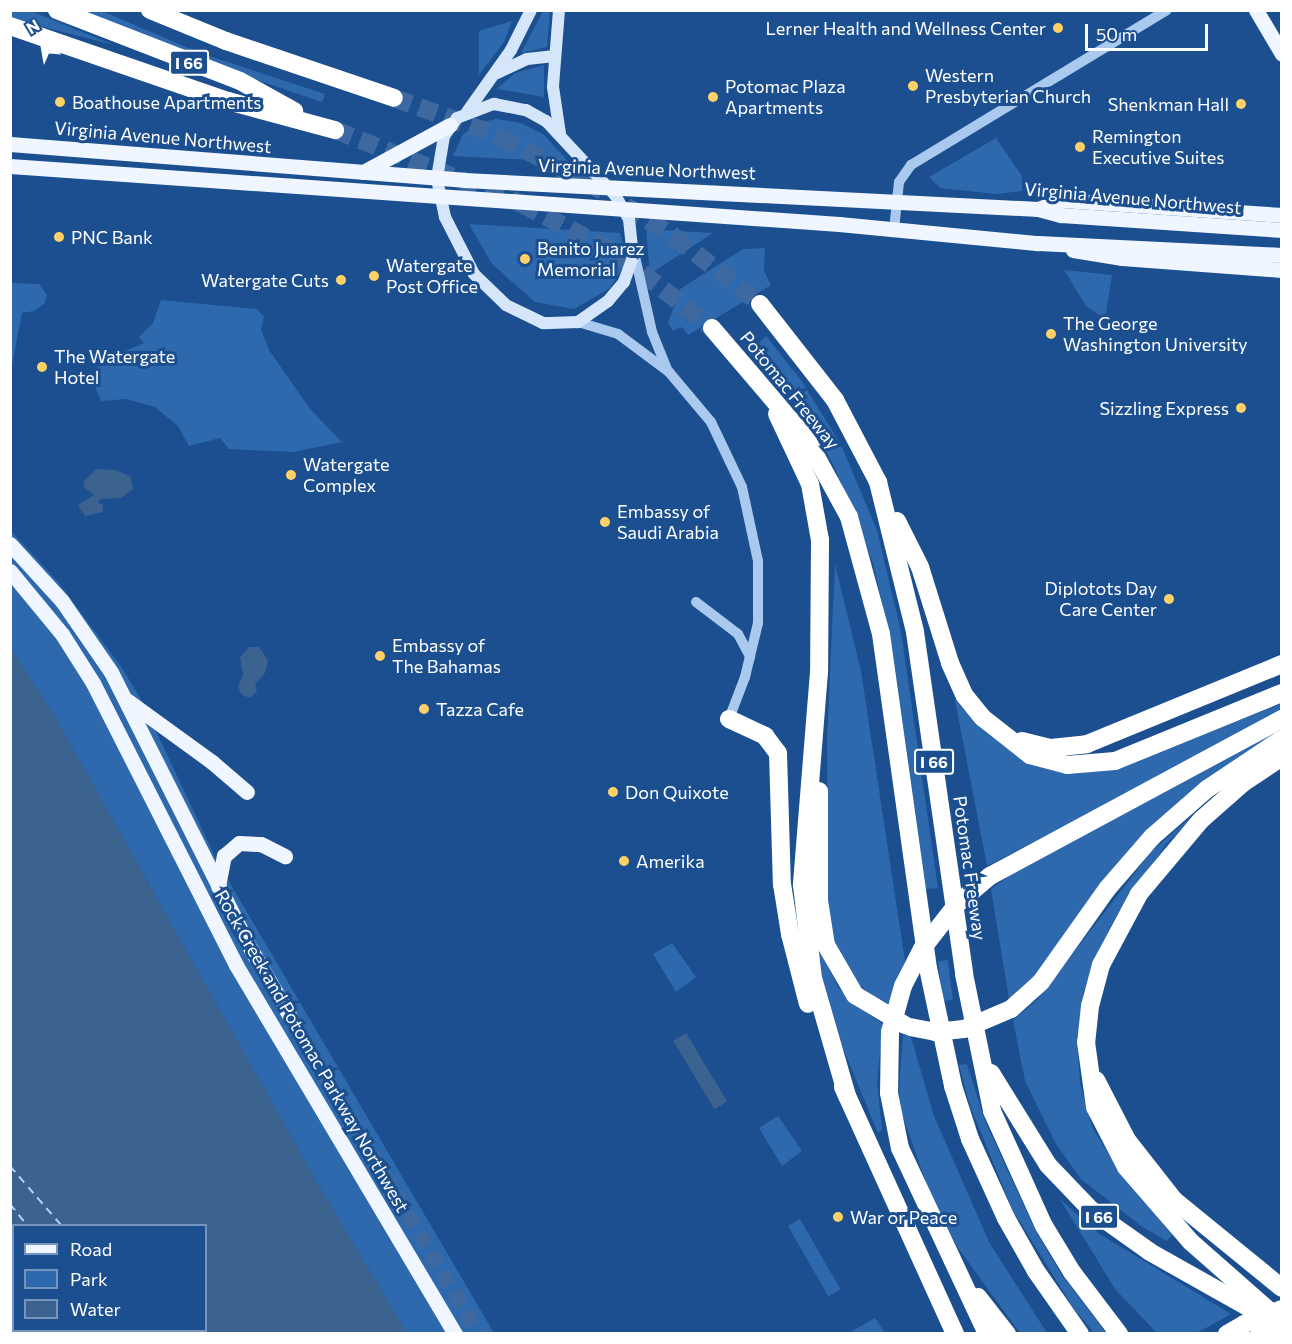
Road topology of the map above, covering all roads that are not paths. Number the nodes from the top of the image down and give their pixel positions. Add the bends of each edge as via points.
1 (57, 10) edge
2 (150, 10) edge
3 (531, 10) edge
4 (559, 10) edge
5 (1167, 10) edge
6 (1256, 10) edge
7 (10, 26) edge
8 (1281, 54) edge
9 (555, 56) junction
10 (495, 74) junction
11 (394, 98) tunnel mouth
12 (467, 112) junction
13 (316, 123) junction
14 (450, 125) junction
15 (335, 130) tunnel mouth
16 (560, 135) junction
17 (10, 144) edge
18 (10, 166) edge
19 (362, 172) junction
20 (437, 178) junction
21 (606, 186) junction
22 (440, 198) junction
23 (896, 202) junction
24 (625, 209) junction
25 (1038, 209) junction
26 (1281, 215) edge
27 (894, 230) junction
28 (1281, 230) edge
29 (1038, 243) junction
30 (633, 249) junction
31 (1281, 255) edge
32 (1281, 270) edge
33 (760, 304) tunnel mouth
34 (578, 322) junction
35 (712, 328) tunnel mouth
36 (669, 372) junction
37 (763, 388) junction
38 (878, 482) junction
39 (10, 544) edge
40 (10, 571) edge
41 (696, 602) dead end
42 (750, 657) junction
43 (1281, 664) edge
44 (819, 672) junction
45 (1281, 693) edge
46 (125, 699) junction
47 (729, 719) joint
48 (1281, 719) edge
49 (998, 730) junction
50 (1281, 739) edge
51 (1281, 757) edge
52 (247, 792) dead end
53 (285, 856) dead end
54 (218, 886) junction
55 (289, 1015) tunnel mouth
56 (978, 1044) junction
57 (1087, 1060) junction
58 (847, 1096) junction
59 (955, 1263) junction
60 (1281, 1288) edge
61 (1281, 1309) edge
62 (1281, 1325) edge
63 (1252, 1329) edge
64 (455, 1334) edge
65 (955, 1334) edge
66 (987, 1334) edge
67 (1007, 1334) edge
68 (1080, 1334) edge
69 (1119, 1334) edge
70 (1227, 1334) edge

1 - 13 highway, I 66 via 240,81
2 - 11 highway, I 66 via 226,41
3 - 10 main road
4 - 9 main road
5 - 23 street via 915,162 899,182
6 - 8 main road
7 - 13 highway via 228,101
9 - 10 main road via 527,59
9 - 16 main road via 554,95
10 - 12 main road
12 - 14 main road
12 - 16 main road via 494,104 517,107 541,117
13 - 15 highway, I 66
14 - 19 main road
14 - 20 main road via 440,148
16 - 21 main road
17 - 19 main road, Virginia Avenue Northwest
18 - 22 main road
19 - 20 main road, Virginia Avenue Northwest
20 - 21 main road, Virginia Avenue Northwest
20 - 22 main road
21 - 23 main road, Virginia Avenue Northwest
21 - 24 main road
22 - 24 main road
22 - 34 main road via 474,274 499,300 536,321 557,325
23 - 25 main road, Virginia Avenue Northwest
23 - 27 street
24 - 27 main road
24 - 30 main road
25 - 26 main road via 1062,200
25 - 28 main road, Virginia Avenue Northwest via 1061,215
27 - 29 main road
29 - 31 main road
29 - 32 main road via 1122,258
30 - 34 main road via 628,274 614,296
30 - 36 street via 655,343
33 - 38 highway, Potomac Freeway / I 66 via 835,400
34 - 36 street via 618,334
35 - 37 highway, Potomac Freeway
36 - 42 street via 711,422 747,500 758,571 758,622
37 - 44 highway via 802,465 814,502 823,583
37 - 68 highway, Potomac Freeway via 806,438 830,476 849,517 872,591 886,664 933,998 961,1113 1011,1227
38 - 49 highway via 920,567 957,682 978,713
38 - 56 highway, Potomac Freeway / I 66 via 915,632 957,932
39 - 46 main road, Rock Creek and Potomac Parkway Northwest via 81,625
40 - 64 main road, Rock Creek and Potomac Parkway Northwest via 79,658 110,711 236,965
41 - 42 street via 738,634
42 - 47 street
43 - 49 highway via 1076,747 1038,746
44 - 50 highway, bridge via 818,880 822,931 832,959 855,995 881,1014 910,1027 935,1032 964,1029 1011,1010 1037,987 1107,889 1152,837 1207,789
44 - 58 highway via 802,849 803,905 815,988
45 - 49 highway via 1098,765 1040,760
46 - 52 main road
46 - 54 main road, Rock Creek and Potomac Parkway Northwest
47 - 58 highway via 765,736 778,753 781,859 790,934 819,1039
48 - 59 highway, bridge via 990,876 957,904 922,949 903,986 890,1032 889,1093 897,1139 915,1185
51 - 57 highway via 1201,820 1134,902 1110,945 1095,986
53 - 54 main road via 261,844 239,843 224,856
54 - 55 main road, Rock Creek and Potomac Parkway Northwest
56 - 62 highway, I 66 via 1017,1120 1074,1196 1150,1252
56 - 69 highway, Potomac Freeway via 992,1111 1022,1183 1072,1272
57 - 60 highway via 1127,1140 1161,1185 1204,1227
57 - 62 highway via 1095,1107 1126,1167 1191,1242
58 - 65 highway
59 - 66 highway
59 - 67 highway
61 - 63 highway, bridge
62 - 63 highway
63 - 70 highway

